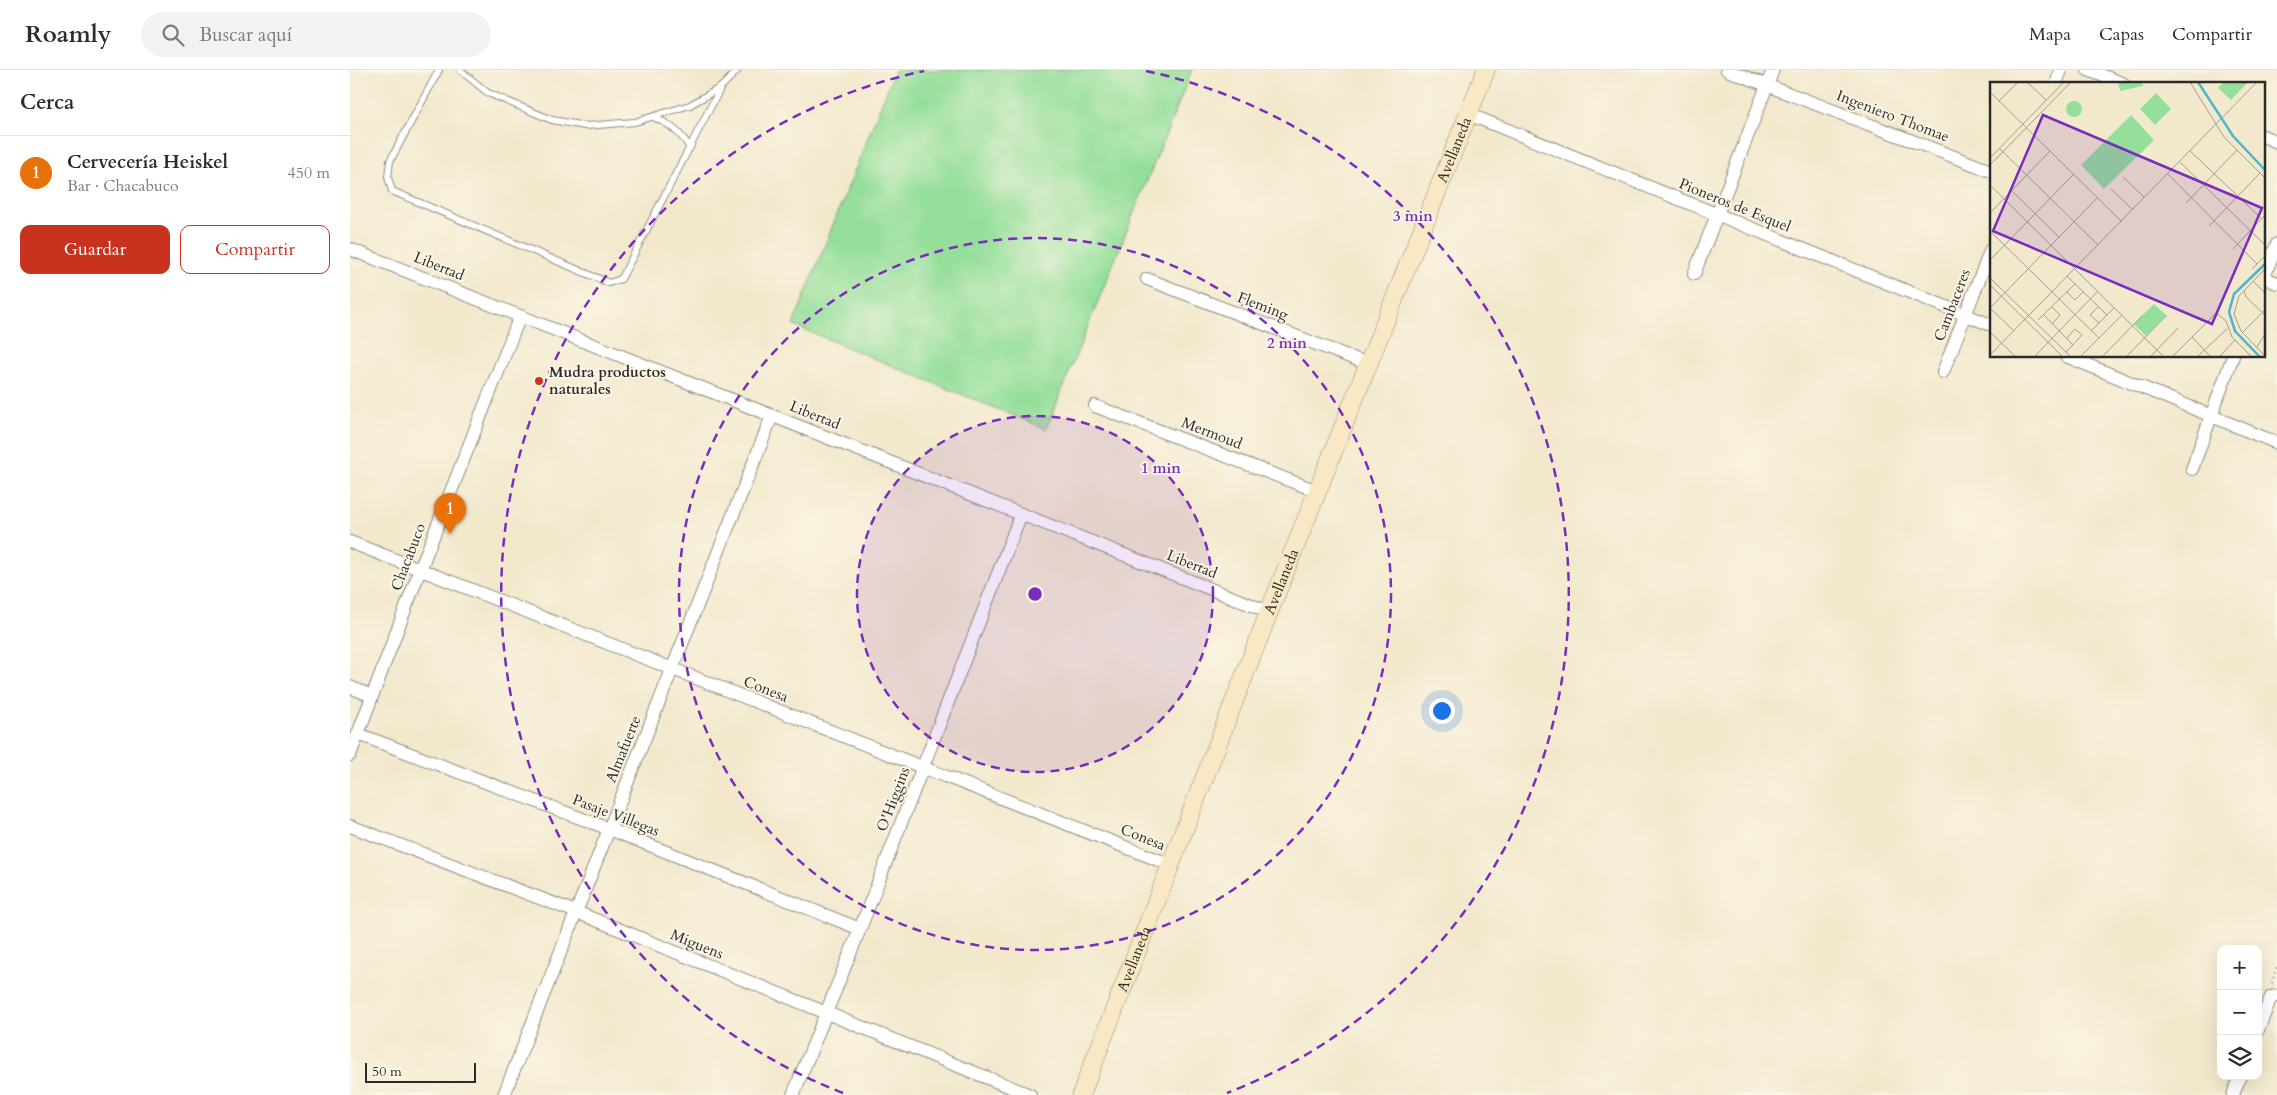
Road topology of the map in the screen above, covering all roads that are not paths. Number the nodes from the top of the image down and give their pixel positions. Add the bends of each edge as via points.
1 (439, 70) edge
2 (460, 70) edge
3 (738, 70) edge
4 (1486, 70) edge
5 (1727, 70) edge
6 (1773, 70) edge
7 (2061, 70) edge
8 (2088, 70) edge
9 (2057, 82) edge
10 (2119, 82) edge
11 (1767, 85) junction
12 (722, 87) junction
13 (1468, 114) junction
14 (653, 116) junction
15 (2264, 136) edge
16 (2277, 142) edge
17 (690, 148) junction
18 (1990, 171) edge
19 (1715, 214) junction
20 (2277, 244) edge
21 (350, 249) edge
22 (1990, 252) edge
23 (1694, 274) dead end
24 (2264, 276) edge
25 (2264, 278) edge
26 (1147, 279) dead end
27 (2277, 283) edge
28 (1965, 314) junction
29 (520, 316) junction
30 (1990, 325) edge
31 (2071, 358) edge
32 (2232, 358) edge
33 (1368, 364) junction
34 (1943, 372) dead end
35 (1096, 406) dead end
36 (772, 416) junction
37 (2210, 416) junction
38 (2277, 443) edge
39 (2192, 468) dead end
40 (1318, 491) junction
41 (1021, 514) junction
42 (350, 542) edge
43 (420, 570) junction
44 (1269, 612) junction
45 (672, 669) junction
46 (350, 687) edge
47 (372, 696) junction
48 (358, 734) junction
49 (350, 755) edge
50 (922, 768) junction
51 (350, 826) edge
52 (609, 829) junction
53 (1171, 865) junction
54 (576, 912) junction
55 (860, 929) junction
56 (2274, 996) edge
57 (824, 1014) junction
58 (2262, 1022) edge
59 (2239, 1080) edge
60 (504, 1095) edge
61 (793, 1095) edge
62 (1030, 1095) edge
63 (1081, 1095) edge
64 (2233, 1095) edge

1 - 17 lane via 390,161 388,177 392,191 609,283 621,279
2 - 14 lane via 488,93 552,120 585,126 635,122
3 - 12 lane
4 - 13 street, Avellaneda
5 - 11 street, Ingeniero Thomae
6 - 11 street
7 - 9 street
8 - 10 street
11 - 18 street, Ingeniero Thomae
11 - 19 street
12 - 14 lane via 690,105
12 - 17 lane
13 - 19 street, Pioneros de Esquel
13 - 33 street, Avellaneda
14 - 17 lane via 680,132
15 - 16 street
19 - 23 street
19 - 28 street, Pioneros de Esquel
20 - 24 street
21 - 29 street, Libertad
22 - 28 street, Cambaceres
25 - 27 street
26 - 33 street, Fleming
28 - 30 street, Pioneros de Esquel
28 - 34 street, Cambaceres
29 - 36 street, Libertad
29 - 43 street, Chacabuco
31 - 37 street
32 - 37 street
33 - 40 street, Avellaneda
35 - 40 street, Mermoud
36 - 41 street, Libertad
36 - 45 street, Almafuerte
37 - 38 street
37 - 39 street
40 - 44 street, Avellaneda
41 - 44 street, Libertad
41 - 50 street, O'Higgins
42 - 43 street, Conesa
43 - 45 street, Conesa
43 - 47 street, Chacabuco
44 - 53 street, Avellaneda
45 - 50 street, Conesa
45 - 52 street, Almafuerte
46 - 47 street
47 - 48 street, Chacabuco
48 - 49 street, Chacabuco
48 - 52 street, Pasaje Villegas
50 - 53 street, Conesa
50 - 55 street, O'Higgins
51 - 54 street, Miguens
52 - 54 street, Almafuerte
52 - 55 street, Pasaje Villegas
53 - 63 street, Avellaneda
54 - 57 street, Miguens
54 - 60 street, Almafuerte
55 - 57 street, O'Higgins
56 - 58 street
57 - 61 street, O'Higgins
57 - 62 street, Miguens
59 - 64 street

